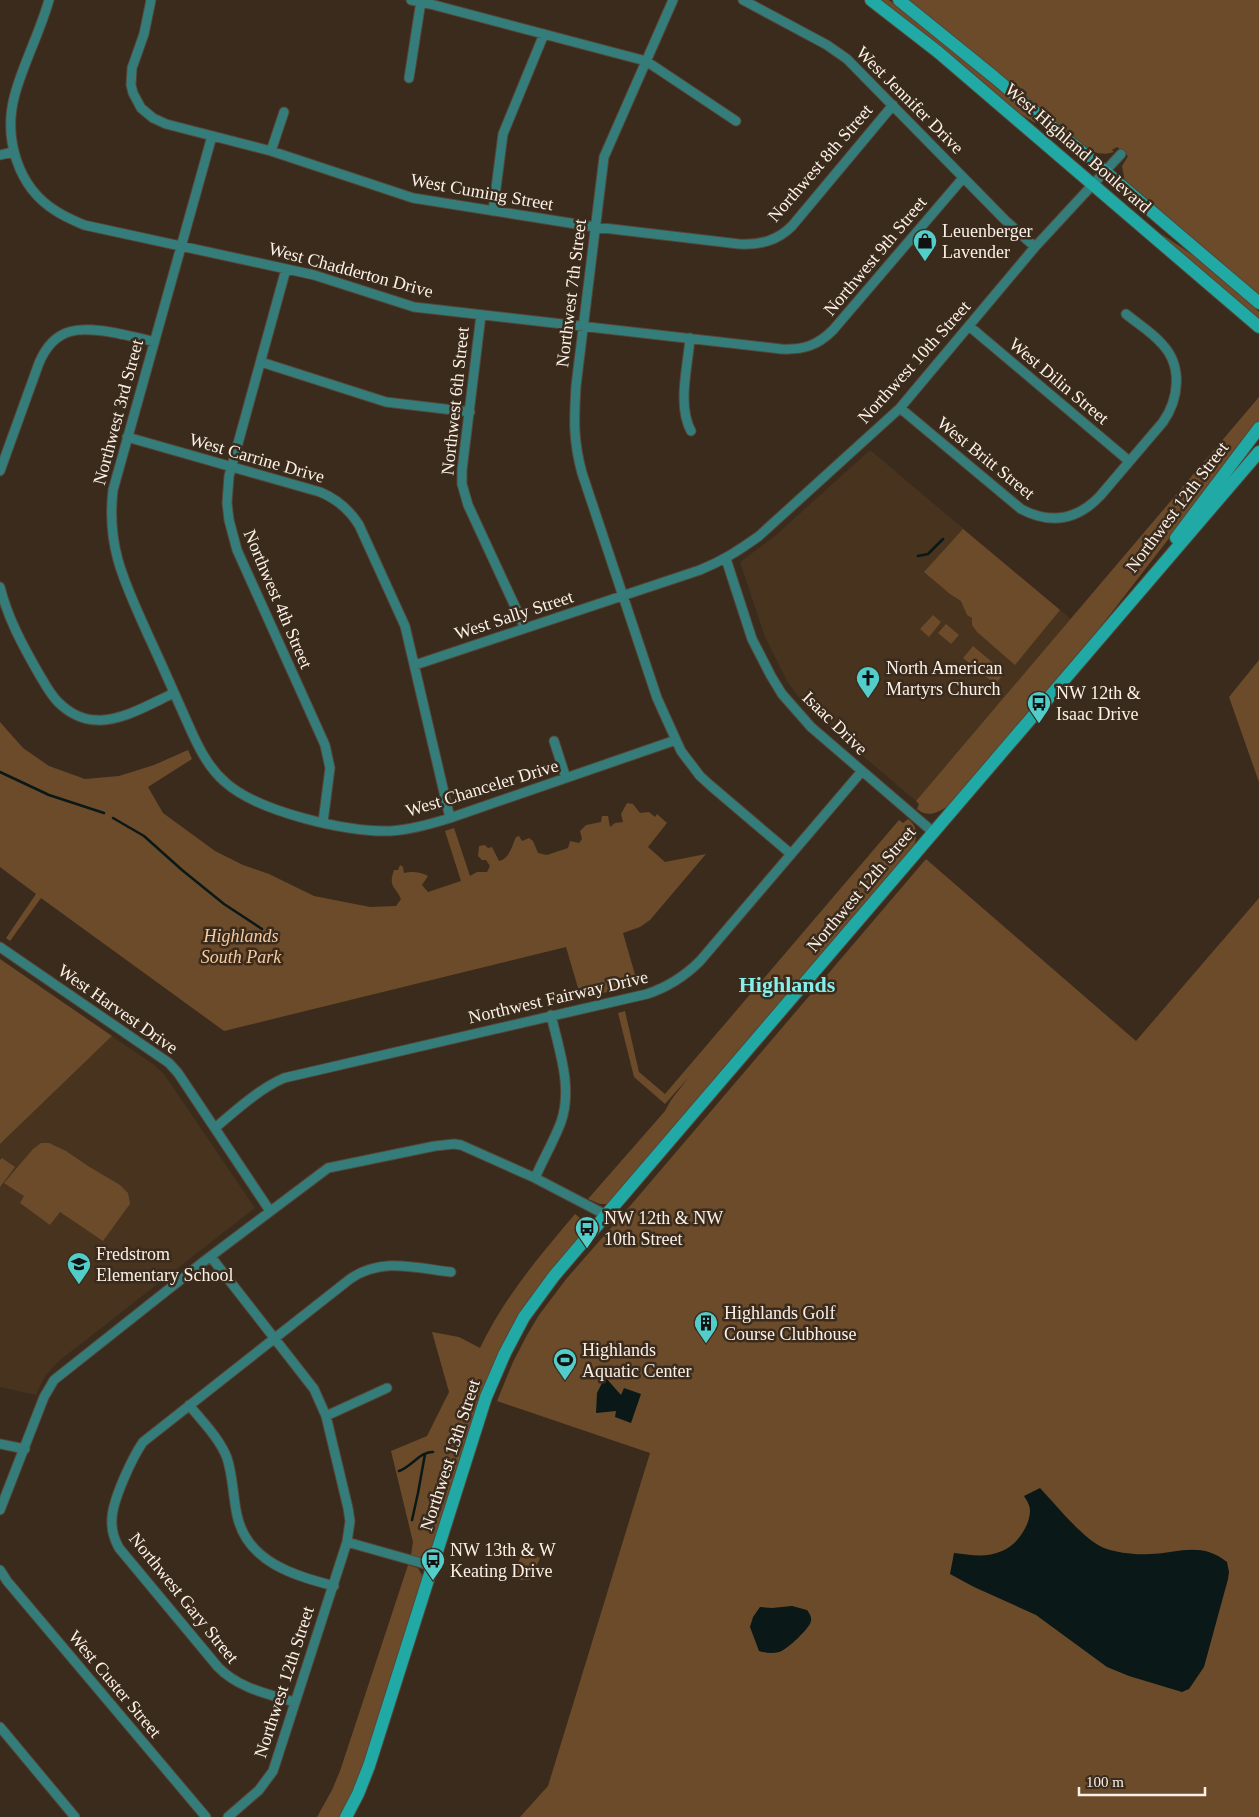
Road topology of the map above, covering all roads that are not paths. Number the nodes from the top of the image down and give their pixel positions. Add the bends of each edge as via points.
1 (49, 0) edge
2 (151, 0) edge
3 (673, 0) edge
4 (743, 0) edge
5 (871, 0) edge
6 (898, 0) edge
7 (416, 1) edge
8 (544, 34) junction
9 (646, 61) junction
10 (409, 78) dead end
11 (893, 106) junction
12 (284, 112) dead end
13 (736, 121) dead end
14 (212, 136) junction
15 (272, 151) junction
16 (13, 152) junction
17 (1121, 154) dead end
18 (0, 155) edge
19 (1106, 172) junction
20 (963, 178) junction
21 (1094, 185) junction
22 (493, 211) junction
23 (595, 227) junction
24 (770, 240) joint
25 (182, 246) junction
26 (1035, 247) junction
27 (286, 269) junction
28 (1259, 304) edge
29 (481, 314) junction
30 (1126, 314) dead end
31 (584, 326) junction
32 (969, 326) junction
33 (1259, 326) edge
34 (690, 338) junction
35 (154, 342) junction
36 (807, 348) joint
37 (261, 362) junction
38 (900, 408) junction
39 (470, 412) junction
40 (1259, 428) edge
41 (691, 431) dead end
42 (127, 437) junction
43 (1259, 452) edge
44 (1129, 461) junction
45 (231, 466) junction
46 (0, 471) edge
47 (726, 559) junction
48 (0, 587) edge
49 (624, 597) junction
50 (1124, 608) junction
51 (525, 628) junction
52 (415, 665) junction
53 (174, 693) junction
54 (676, 740) junction
55 (554, 741) dead end
56 (862, 771) junction
57 (566, 778) junction
58 (450, 818) junction
59 (322, 822) junction
60 (933, 832) junction
61 (791, 854) junction
62 (0, 947) edge
63 (551, 1015) junction
64 (215, 1128) junction
65 (535, 1178) junction
66 (270, 1211) junction
67 (606, 1215) junction
68 (211, 1256) junction
69 (451, 1272) dead end
70 (274, 1338) junction
71 (387, 1388) dead end
72 (189, 1405) junction
73 (326, 1416) junction
74 (0, 1444) edge
75 (25, 1449) junction
76 (0, 1510) edge
77 (347, 1542) junction
78 (432, 1566) junction
79 (0, 1570) edge
80 (334, 1586) junction
81 (294, 1702) junction
82 (0, 1727) edge
83 (75, 1817) edge
84 (206, 1817) edge
85 (228, 1817) edge
86 (346, 1817) edge

1 - 16 street, West Chadderton Drive via 13,104
2 - 14 street, West Cuming Street via 130,78 133,93 153,118
3 - 9 street, Northwest 7th Street
4 - 11 street, West Jennifer Drive via 838,51
5 - 21 main road, West Highland Boulevard via 938,52
6 - 19 main road, West Highland Boulevard
7 - 8 street
7 - 10 street
8 - 9 street
8 - 22 street via 503,134
9 - 13 street
9 - 23 street, Northwest 7th Street via 604,157
11 - 20 street, West Jennifer Drive
11 - 24 street, Northwest 8th Street via 792,226
12 - 15 street
14 - 15 street, West Cuming Street
14 - 25 street, Northwest 3rd Street
15 - 22 street, West Cuming Street via 413,198
16 - 18 street
16 - 25 street, West Chadderton Drive via 25,179 56,211 84,225
17 - 19 street, Northwest 10th Street
19 - 21 street, Northwest 10th Street
19 - 28 main road, West Highland Boulevard
20 - 26 street, West Jennifer Drive
20 - 36 street, Northwest 9th Street via 834,330
21 - 26 street, Northwest 10th Street
21 - 33 main road, West Highland Boulevard
22 - 23 street, West Cuming Street
23 - 24 street, West Cuming Street via 740,244
23 - 31 street, Northwest 7th Street
25 - 27 street, West Chadderton Drive
25 - 35 street, Northwest 3rd Street
26 - 32 street, Northwest 10th Street
27 - 29 street, West Chadderton Drive via 414,307
27 - 37 street, Northwest 4th Street
29 - 31 street, West Chadderton Drive
29 - 39 street, Northwest 6th Street
30 - 44 street via 1163,344 1174,363 1176,380 1170,413
31 - 34 street, West Chadderton Drive
31 - 49 street, Northwest 7th Street via 574,414 575,440 582,473
32 - 38 street, Northwest 10th Street
32 - 44 street, West Dilin Street
34 - 36 street, West Chadderton Drive via 781,349
34 - 41 street via 684,411
35 - 42 street, Northwest 3rd Street
35 - 46 street via 82,328 54,341 42,354
37 - 39 street via 386,402
37 - 45 street, Northwest 4th Street
38 - 44 street, West Britt Street via 1013,504 1035,515 1059,518 1077,514 1089,506
38 - 47 street, Northwest 10th Street via 759,536
39 - 51 street, Northwest 6th Street via 462,470 464,494
40 - 50 main road, Northwest 12th Street
42 - 45 street, West Carrine Drive
42 - 53 street, Northwest 3rd Street via 113,490 113,543 122,576
43 - 50 main road, Northwest 12th Street
45 - 52 street, West Carrine Drive via 320,492 344,505 360,525 401,615
45 - 59 street, Northwest 4th Street via 227,503 234,542 328,754 329,777
47 - 49 street, Northwest 10th Street
47 - 56 street, Isaac Drive via 752,639 770,676 803,719
48 - 53 street via 10,621 23,646 57,702 72,714 95,720 114,719
49 - 51 street, West Sally Street
49 - 54 street, Northwest 7th Street via 658,698
50 - 60 main road, Northwest 12th Street
51 - 52 street, West Sally Street
52 - 58 street, West Carrine Drive
53 - 59 street, West Chanceler Drive via 198,746 224,782 261,806
54 - 57 street, West Chanceler Drive
54 - 61 street, Northwest 7th Street via 700,776
55 - 57 street
56 - 60 street, Isaac Drive
56 - 61 street, Northwest Fairway Drive
57 - 58 street, West Chanceler Drive
58 - 59 street, West Chanceler Drive via 393,831 354,829
60 - 67 main road, Northwest 12th Street
61 - 63 street, Northwest Fairway Drive via 685,975 647,994
62 - 64 street, West Harvest Drive via 169,1063
63 - 64 street, Northwest Fairway Drive via 284,1078 263,1090
63 - 65 street via 566,1094 561,1122
64 - 66 street, West Harvest Drive
65 - 66 street via 468,1147 444,1145 328,1168
65 - 67 street
66 - 68 street
67 - 78 main road, Northwest 13th Street via 538,1297 505,1353 486,1397
68 - 70 street
68 - 75 street via 54,1380 44,1397
69 - 70 street via 386,1264 365,1270 350,1278
70 - 72 street
70 - 73 street via 314,1390
71 - 73 street
72 - 80 street via 224,1451 238,1520 258,1554 279,1567
72 - 81 street, Northwest Gary Street via 150,1435 137,1450 115,1502 112,1529 115,1540 125,1557 224,1673 245,1686
73 - 77 street via 348,1508
74 - 75 street
75 - 76 street
77 - 78 street
77 - 80 street, Northwest 12th Street
78 - 86 main road, Northwest 13th Street via 369,1766
79 - 84 street, West Custer Street
80 - 81 street, Northwest 12th Street
81 - 85 street, Northwest 12th Street via 270,1778
82 - 83 street

